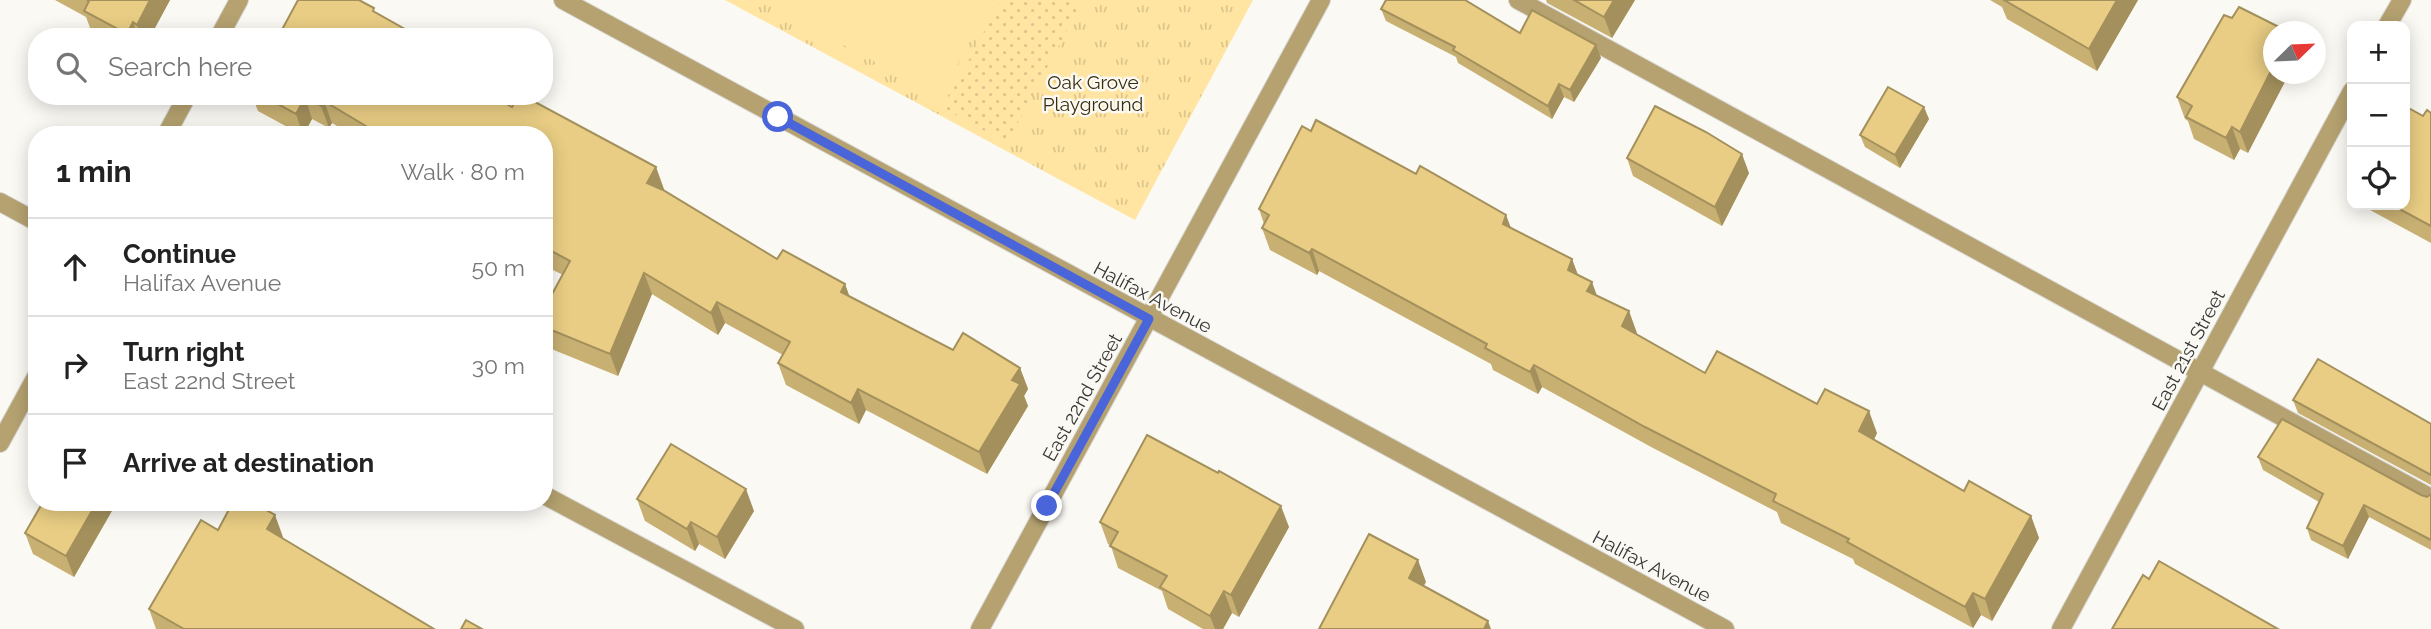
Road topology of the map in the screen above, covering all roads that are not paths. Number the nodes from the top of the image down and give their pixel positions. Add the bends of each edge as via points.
1 (239, 0) edge
2 (563, 0) edge
3 (1321, 0) edge
4 (1518, 0) edge
5 (2402, 0) edge
6 (2390, 21) edge
7 (224, 28) edge
8 (2347, 100) edge
9 (182, 105) edge
10 (171, 126) edge
11 (0, 202) edge
12 (28, 217) edge
13 (1149, 319) junction
14 (2200, 372) junction
15 (28, 392) edge
16 (0, 443) edge
17 (2431, 498) edge
18 (553, 500) edge
19 (795, 629) edge
20 (980, 629) edge
21 (1725, 629) edge
22 (2061, 629) edge

1 - 7 street
2 - 13 street, Halifax Avenue
3 - 13 street, East 22nd Street
4 - 14 street
5 - 6 street
8 - 14 street, East 21st Street
9 - 10 street
11 - 12 street
13 - 20 street, East 22nd Street
13 - 21 street, Halifax Avenue
14 - 17 street
14 - 22 street, East 21st Street
15 - 16 street
18 - 19 street

